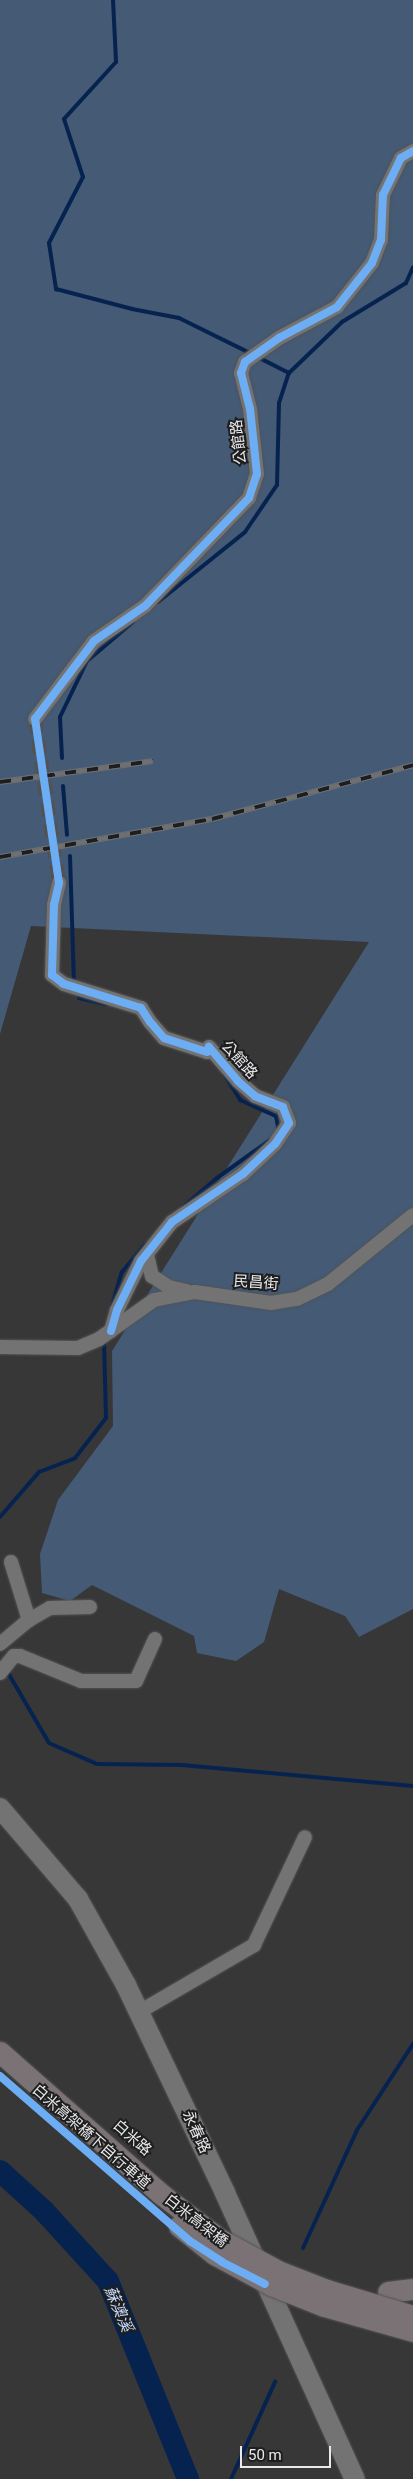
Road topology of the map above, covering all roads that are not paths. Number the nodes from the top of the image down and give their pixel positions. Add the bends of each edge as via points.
1 (413, 152) edge
2 (35, 719) dead end
3 (59, 883) tunnel mouth
4 (413, 1215) edge
5 (147, 1255) junction
6 (195, 1292) junction
7 (111, 1331) junction
8 (0, 1347) edge
9 (11, 1562) dead end
10 (90, 1607) dead end
11 (29, 1620) junction
12 (155, 1639) dead end
13 (0, 1644) edge
14 (0, 1673) edge
15 (0, 1808) edge
16 (305, 1837) dead end
17 (139, 2012) junction
18 (0, 2045) edge
19 (0, 2052) edge
20 (0, 2069) edge
21 (206, 2229) junction
22 (249, 2247) junction
23 (413, 2290) edge
24 (388, 2292) dead end
25 (413, 2304) edge
26 (413, 2316) edge
27 (413, 2331) edge
28 (355, 2479) edge

1 - 2 street, 公館路 via 401,158 383,195 381,240 372,263 338,307 279,338 245,362 241,373 250,409 257,474 249,498 145,606 94,641
3 - 5 street, 公館路 via 54,905 52,975 64,984 142,1008 164,1038 207,1052 209,1047 255,1096 283,1107 289,1123 275,1144 243,1174 172,1222
4 - 6 street, 民昌街 via 328,1284 297,1299 271,1303
5 - 6 street via 152,1276 169,1287
5 - 7 street, 公館路 via 117,1310
6 - 7 street, 民昌街 via 154,1300
7 - 8 street via 78,1348
9 - 11 street
10 - 11 street via 50,1608
11 - 13 street
12 - 14 street via 136,1681 81,1681 20,1656 14,1656
15 - 17 street, 永春路 via 78,1899
16 - 17 street via 254,1945
17 - 22 street, 永春路
18 - 22 street, 白米路 via 168,2192 219,2230
19 - 21 main road, 白米高架橋, bridge via 161,2194
20 - 27 main road, 白米高架橋, bridge via 214,2254 271,2285 324,2306
21 - 25 main road, bridge via 259,2254 354,2290
21 - 26 main road, 白米高架橋, bridge via 278,2271 327,2290
22 - 28 street, 永春路
23 - 24 main road

